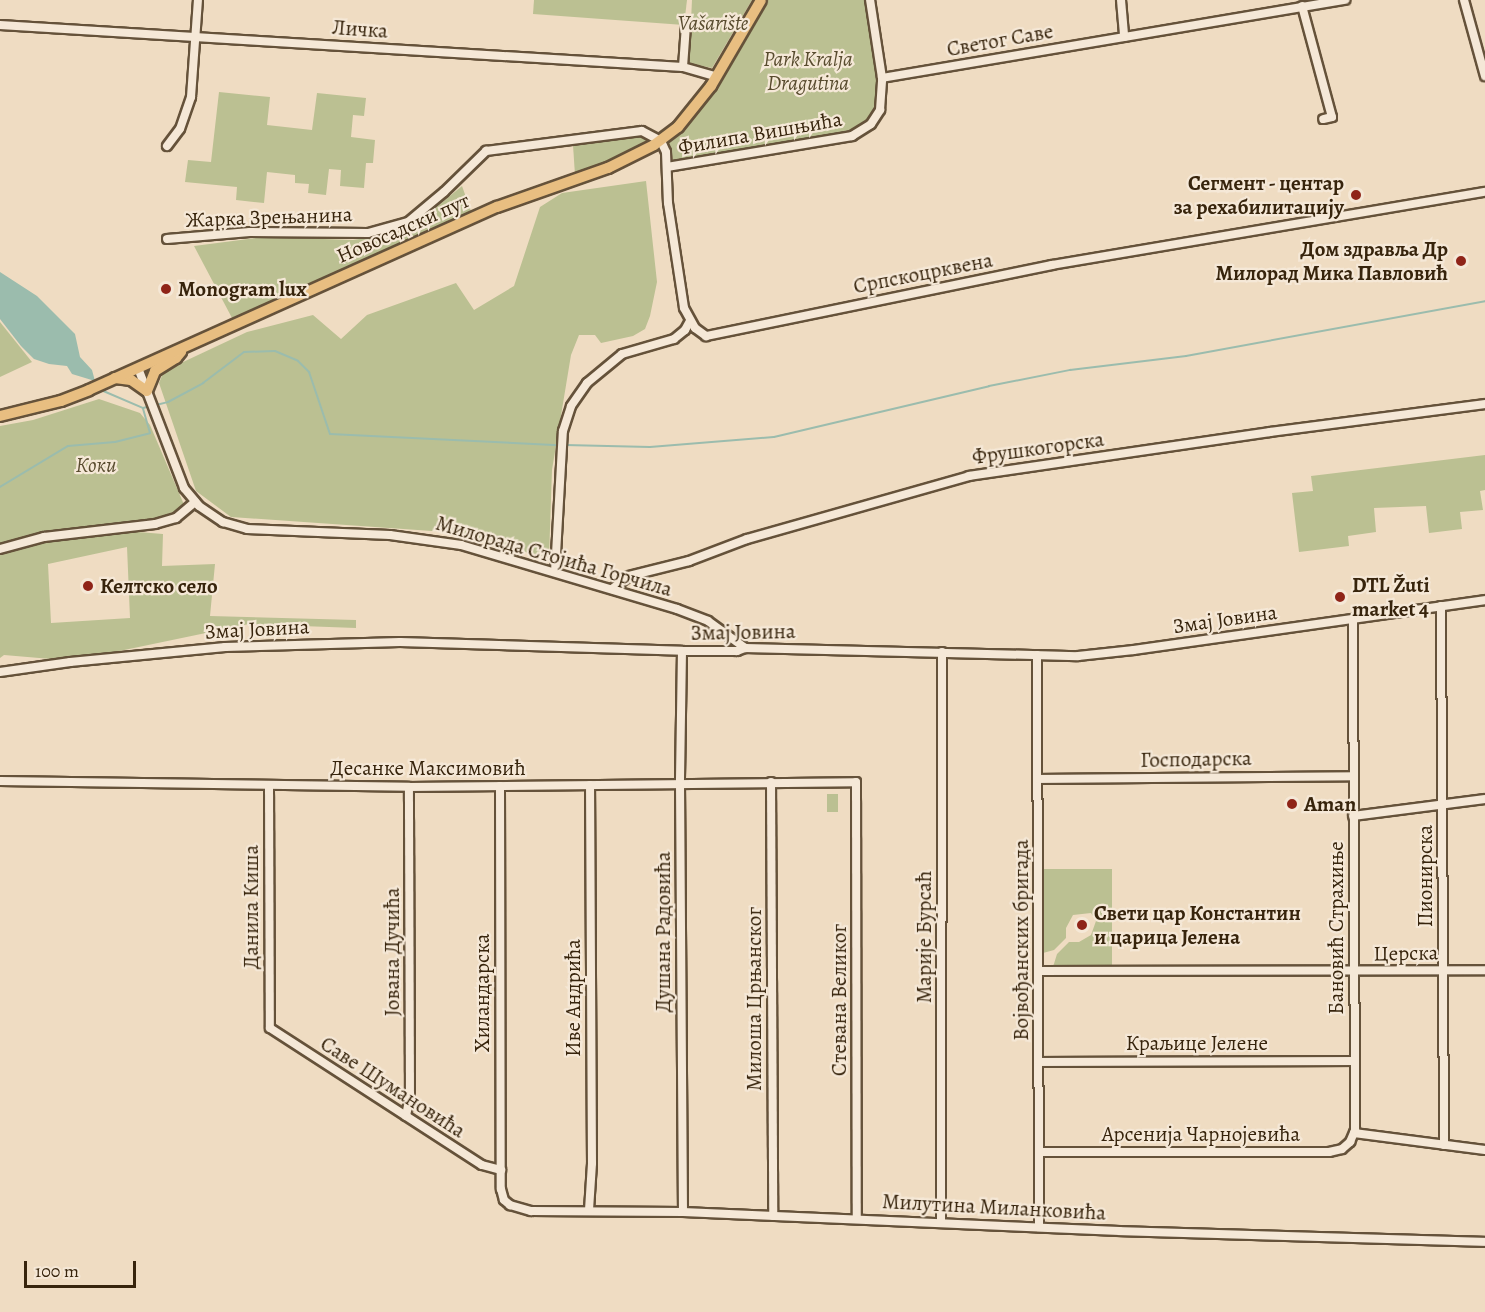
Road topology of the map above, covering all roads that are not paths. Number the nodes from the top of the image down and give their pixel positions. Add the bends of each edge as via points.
1 (198, 0) edge
2 (761, 0) edge
3 (870, 0) edge
4 (1121, 0) edge
5 (1345, 0) edge
6 (1464, 0) edge
7 (1302, 6) junction
8 (0, 25) edge
9 (686, 25) dead end
10 (1124, 38) junction
11 (196, 39) junction
12 (683, 67) junction
13 (717, 76) junction
14 (1485, 76) edge
15 (882, 78) junction
16 (1323, 119) dead end
17 (661, 141) junction
18 (167, 146) dead end
19 (667, 167) junction
20 (1485, 192) edge
21 (167, 238) dead end
22 (690, 321) junction
23 (185, 347) junction
24 (138, 368) junction
25 (115, 378) junction
26 (149, 395) junction
27 (1485, 404) edge
28 (0, 416) edge
29 (195, 502) junction
30 (0, 549) edge
31 (555, 572) junction
32 (612, 589) junction
33 (1485, 600) edge
34 (1441, 606) junction
35 (1353, 619) junction
36 (745, 648) junction
37 (682, 651) junction
38 (942, 652) junction
39 (1037, 655) junction
40 (0, 672) edge
41 (1353, 776) junction
42 (1039, 779) junction
43 (0, 781) edge
44 (771, 782) junction
45 (856, 782) joint
46 (680, 784) junction
47 (269, 785) junction
48 (590, 785) junction
49 (500, 786) junction
50 (409, 787) junction
51 (1485, 799) edge
52 (1442, 806) junction
53 (1353, 816) junction
54 (1443, 970) junction
55 (1485, 970) edge
56 (1039, 971) junction
57 (1354, 972) junction
58 (270, 1028) joint
59 (1354, 1061) junction
60 (1039, 1062) junction
61 (406, 1116) junction
62 (1354, 1132) junction
63 (1444, 1145) junction
64 (1485, 1150) edge
65 (1039, 1152) junction
66 (501, 1170) junction
67 (504, 1200) joint
68 (589, 1210) junction
69 (683, 1212) junction
70 (773, 1216) junction
71 (857, 1219) junction
72 (941, 1221) junction
73 (1039, 1226) junction
74 (1485, 1242) edge

1 - 11 street
2 - 13 main road, Новосадски пут
3 - 15 street, Филипа Вишњића
4 - 10 street
5 - 7 street, Светог Саве
6 - 14 street
7 - 10 street, Светог Саве
7 - 16 street via 1332,117
8 - 11 street, Личка
9 - 12 street
10 - 15 street, Светог Саве
11 - 12 street, Личка
11 - 18 street via 191,98 180,129
12 - 13 street, Личка
13 - 17 main road, Новосадски пут via 685,120
15 - 19 street, Филипа Вишњића via 877,118 852,136
17 - 19 street
17 - 21 street, Жарка Зрењанина via 637,130 486,151 408,222 368,233 250,232
17 - 23 main road, Новосадски пут via 608,168 497,207
19 - 22 street via 676,261
20 - 22 street, Српскоцрквена via 1052,265 706,336
22 - 31 street via 679,337 622,354 606,365 571,406 563,431
23 - 24 main road, Новосадски пут
23 - 26 main road via 155,371
24 - 25 main road, Новосадски пут
24 - 26 street
25 - 26 main road via 131,380
25 - 28 main road, Новосадски пут via 61,401
26 - 29 street via 179,477
27 - 32 street, Фрушкогорска via 969,476 629,576
29 - 30 street via 176,519 44,537
29 - 31 street, Милорада Стојића Горчила via 215,518 240,528 433,539
31 - 32 street, Милорада Стојића Горчила
32 - 36 street, Милорада Стојића Горчила via 698,617
33 - 34 street, Змај Јовина
34 - 35 street, Змај Јовина
34 - 52 street, Пионирска
35 - 39 street, Змај Јовина via 1095,655
35 - 41 street, Бановић Страхиње
36 - 37 street, Змај Јовина
36 - 38 street, Змај Јовина
37 - 40 street, Змај Јовина via 400,642 296,644 225,647
37 - 46 street, Душана Радовића
38 - 39 street, Змај Јовина
38 - 72 street, Марије Бурсаћ
39 - 42 street, Војвођанских бригада
41 - 42 street, Господарска
41 - 53 street, Бановић Страхиње
42 - 56 street, Војвођанских бригада
43 - 47 street, Десанке Максимовић
44 - 45 street, Десанке Максимовић
44 - 46 street, Десанке Максимовић
44 - 70 street, Милоша Црњанског
45 - 71 street, Стевана Великог
46 - 48 street, Десанке Максимовић
46 - 69 street, Душана Радовића
47 - 50 street, Десанке Максимовић
47 - 58 street, Данила Киша
48 - 49 street, Десанке Максимовић
48 - 68 street, Иве Андрића
49 - 50 street, Десанке Максимовић
49 - 66 street, Хиландарска
50 - 61 street, Јована Дучића via 410,1096
51 - 52 street
52 - 53 street
52 - 54 street, Пионирска
53 - 57 street, Бановић Страхиње
54 - 55 street, Церска
54 - 57 street, Церска
54 - 63 street, Пионирска
56 - 57 street, Церска
56 - 60 street, Војвођанских бригада
57 - 59 street, Бановић Страхиње
58 - 61 street, Саве Шумановића
59 - 60 street, Краљице Јелене
59 - 62 street, Бановић Страхиње
60 - 65 street, Војвођанских бригада
61 - 66 street, Саве Шумановића via 482,1166
62 - 63 street
62 - 65 street, Арсенија Чарнојевића via 1346,1147 1329,1152
63 - 64 street
65 - 73 street, Војвођанских бригада
66 - 67 street, Хиландарска
67 - 68 street, Милутина Миланковића via 531,1211
68 - 69 street, Милутина Миланковића
69 - 70 street, Милутина Миланковића
70 - 71 street, Милутина Миланковића
71 - 72 street, Милутина Миланковића
72 - 73 street, Милутина Миланковића
73 - 74 street, Милутина Миланковића

